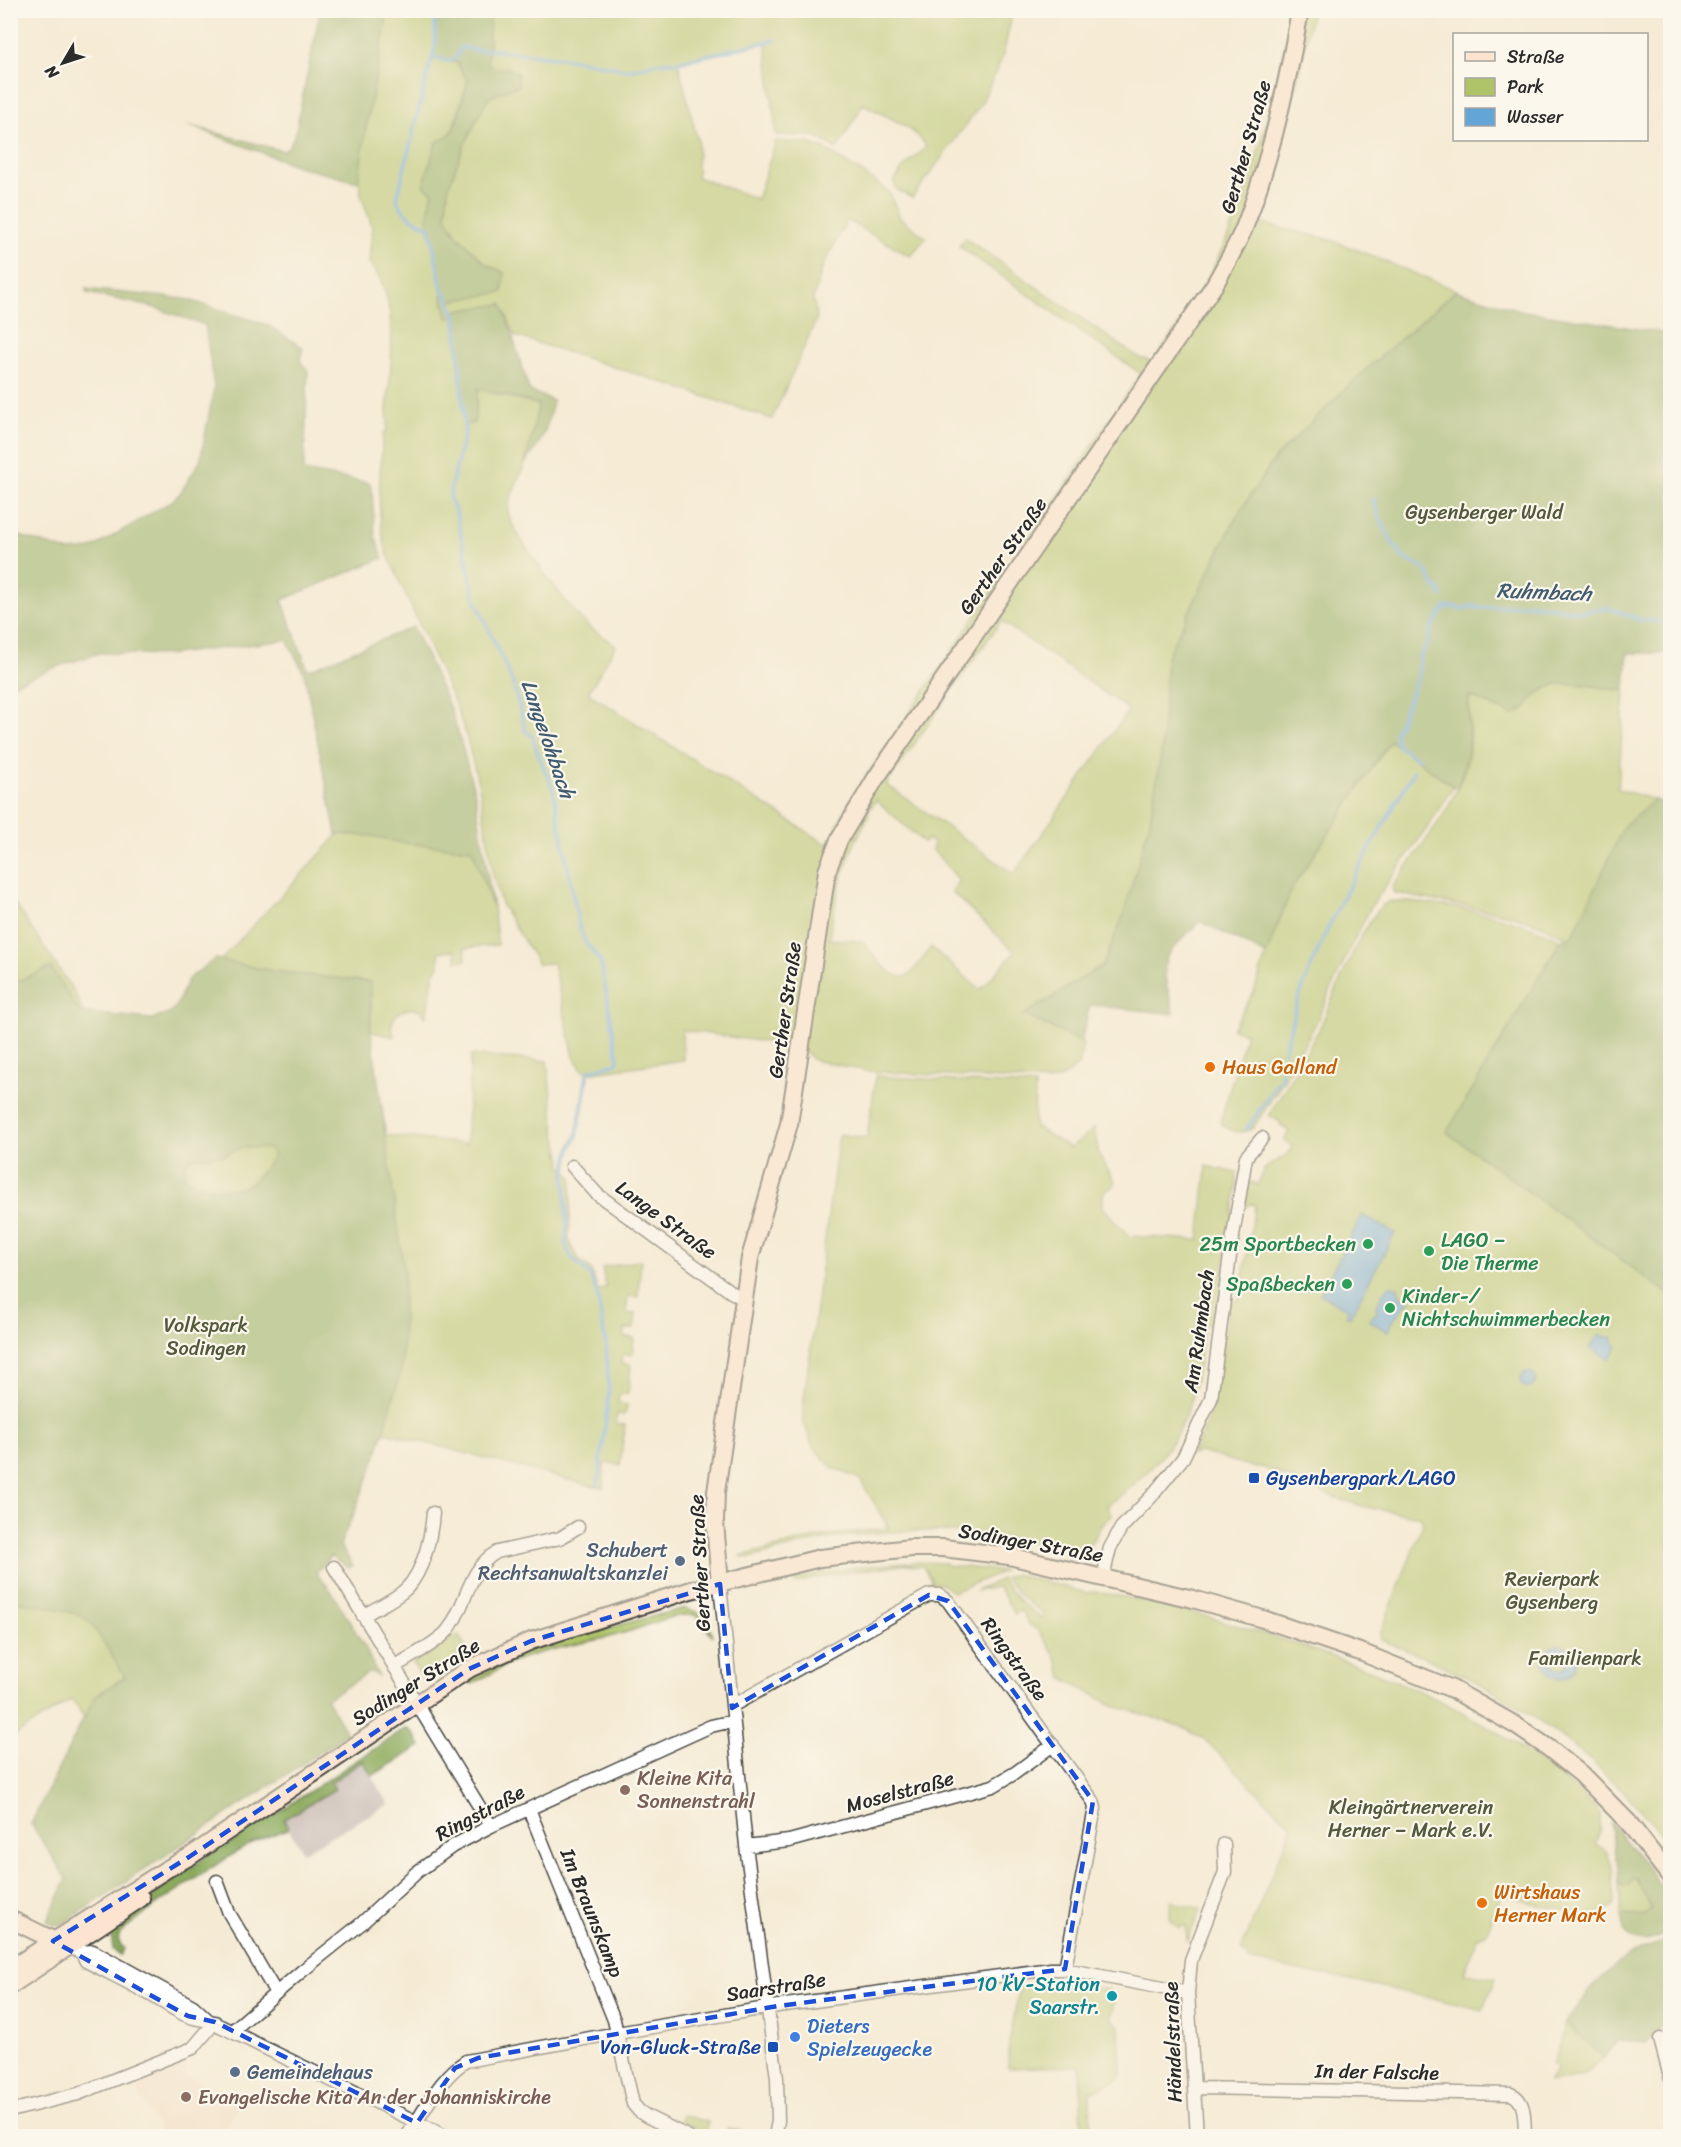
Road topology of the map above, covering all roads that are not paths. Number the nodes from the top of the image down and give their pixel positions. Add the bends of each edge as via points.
1 (1300, 10) edge
2 (1262, 1138) dead end
3 (572, 1166) dead end
4 (744, 1299) junction
5 (433, 1513) dead end
6 (578, 1527) dead end
7 (334, 1568) dead end
8 (1103, 1577) junction
9 (720, 1584) junction
10 (363, 1616) junction
11 (394, 1667) junction
12 (417, 1704) junction
13 (732, 1706) junction
14 (733, 1721) junction
15 (1053, 1745) junction
16 (529, 1809) junction
17 (490, 1826) junction
18 (1224, 1844) dead end
19 (746, 1846) junction
20 (189, 1857) junction
21 (1671, 1876) edge
22 (217, 1881) dead end
23 (10, 1919) edge
24 (53, 1941) junction
25 (75, 1950) junction
26 (10, 1969) edge
27 (1065, 1969) junction
28 (10, 1986) edge
29 (276, 1993) junction
30 (1188, 1993) junction
31 (768, 2007) junction
32 (212, 2021) junction
33 (232, 2031) junction
34 (617, 2033) junction
35 (1660, 2039) dead end
36 (1671, 2077) edge
37 (1194, 2088) junction
38 (10, 2111) edge
39 (417, 2123) junction
40 (407, 2136) edge
41 (445, 2136) edge
42 (687, 2136) edge
43 (776, 2136) edge
44 (1197, 2136) edge
45 (1525, 2136) edge

1 - 4 main road, Gerther Straße via 1288,74 1257,192 1246,224 1215,284 876,778 839,840 827,871 789,1124 750,1258
2 - 8 street, Am Ruhmbach via 1246,1157 1211,1398 1183,1458 1121,1527 1110,1548
3 - 4 street, Lange Straße via 597,1194
4 - 9 main road, Gerther Straße via 716,1492
5 - 10 street via 428,1547 413,1580
6 - 11 street via 560,1538 490,1556 477,1572 447,1632
7 - 10 street
8 - 9 main road, Sodinger Straße via 1009,1556 911,1548 820,1558
8 - 21 main road, Sodinger Straße via 1263,1619 1364,1653 1452,1689 1515,1725 1581,1774 1628,1822
9 - 12 main road, Sodinger Straße via 531,1641 469,1669
9 - 13 street, Gerther Straße
10 - 11 street
11 - 12 street
12 - 17 street
12 - 20 main road, Sodinger Straße
13 - 14 street, Gerther Straße
13 - 15 street, Ringstraße via 929,1595 940,1595
14 - 16 street, Ringstraße via 711,1726
14 - 19 street, Gerther Straße
15 - 19 street, Moselstraße via 993,1786 789,1841
15 - 27 street, Ringstraße via 1095,1808
16 - 17 street, Ringstraße
16 - 34 street, Im Braunskamp
17 - 29 street, Ringstraße via 417,1872
18 - 30 street, Händelstraße via 1225,1872 1193,1951
19 - 31 street, Gerther Straße
20 - 24 main road, Sodinger Straße
20 - 25 main road, Sodinger Straße
22 - 29 street via 229,1913
23 - 24 main road
24 - 25 main road
24 - 26 main road, Sodinger Straße
25 - 28 main road, Sodinger Straße
25 - 32 street via 86,1961 195,2020
27 - 30 street, Saarstraße
27 - 31 street, Saarstraße
29 - 33 street, Ringstraße
30 - 37 street, Händelstraße
31 - 34 street, Saarstraße
31 - 43 street, Gerther Straße via 777,2078
32 - 33 street
32 - 38 street via 193,2048 78,2094
33 - 39 street
34 - 39 street, Saarstraße via 466,2061 444,2080
34 - 42 street, Im Braunskamp via 636,2108
35 - 36 street
37 - 44 street, Händelstraße
37 - 45 street, In der Falsche via 1511,2094 1522,2103
39 - 40 street, Saarstraße
39 - 41 street

